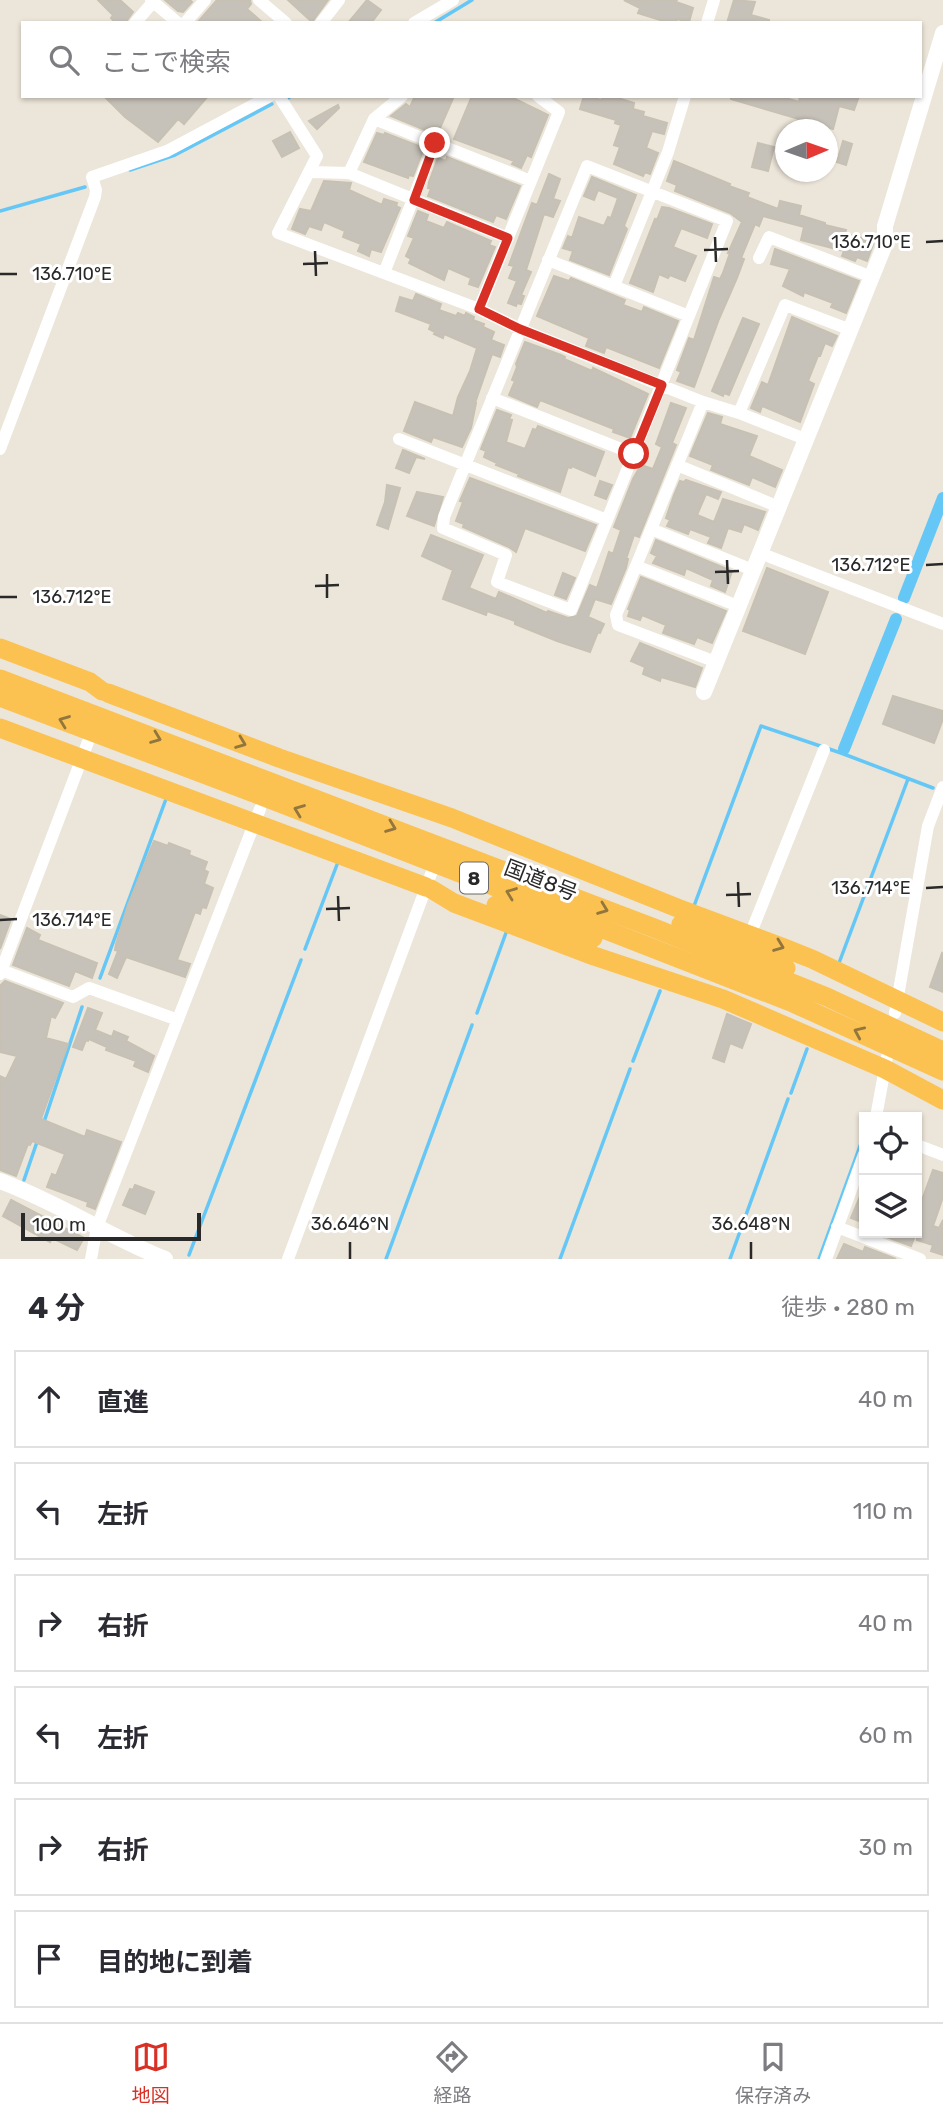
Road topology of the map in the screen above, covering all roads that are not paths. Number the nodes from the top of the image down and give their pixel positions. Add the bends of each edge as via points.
1 (205, 0) edge
2 (259, 0) edge
3 (339, 0) edge
4 (453, 0) edge
5 (713, 0) edge
6 (152, 1) edge
7 (137, 21) edge
8 (176, 21) edge
9 (187, 21) edge
10 (283, 21) edge
11 (323, 21) edge
12 (417, 21) edge
13 (708, 21) edge
14 (943, 33) edge
15 (266, 98) edge
16 (280, 98) edge
17 (400, 98) edge
18 (541, 98) edge
19 (684, 98) edge
20 (374, 119) junction
21 (435, 143) junction
22 (310, 172) junction
23 (349, 173) junction
24 (531, 181) junction
25 (652, 192) junction
26 (414, 200) junction
27 (508, 238) junction
28 (759, 258) dead end
29 (548, 260) junction
30 (384, 273) junction
31 (872, 277) junction
32 (614, 286) junction
33 (479, 309) junction
34 (689, 316) junction
35 (520, 329) junction
36 (850, 330) junction
37 (662, 385) junction
38 (492, 398) junction
39 (703, 402) junction
40 (739, 413) junction
41 (399, 439) dead end
42 (806, 439) junction
43 (0, 449) edge
44 (634, 454) junction
45 (465, 465) junction
46 (677, 465) junction
47 (779, 507) junction
48 (607, 520) junction
49 (651, 529) junction
50 (760, 553) junction
51 (636, 566) junction
52 (753, 570) junction
53 (738, 606) junction
54 (943, 624) edge
55 (0, 648) edge
56 (0, 660) edge
57 (716, 662) junction
58 (0, 679) edge
59 (704, 692) dead end
60 (104, 696) junction
61 (0, 697) edge
62 (0, 718) edge
63 (0, 727) edge
64 (824, 750) dead end
65 (84, 751) junction
66 (943, 787) edge
67 (418, 807) junction
68 (257, 817) junction
69 (429, 884) junction
70 (750, 935) junction
71 (1, 972) edge
72 (793, 1003) junction
73 (895, 1014) junction
74 (178, 1020) junction
75 (943, 1022) edge
76 (943, 1051) edge
77 (886, 1063) junction
78 (943, 1071) edge
79 (943, 1100) edge
80 (877, 1112) edge
81 (922, 1147) edge
82 (943, 1155) edge
83 (859, 1168) edge
84 (0, 1181) edge
85 (97, 1227) junction
86 (837, 1227) junction
87 (91, 1259) edge
88 (165, 1259) edge
89 (288, 1259) edge
90 (826, 1259) edge
91 (920, 1259) edge

1 - 9 street
2 - 10 street
3 - 11 street
4 - 12 street
5 - 13 street
6 - 7 street
6 - 8 street
14 - 31 street
15 - 43 street via 167,150 92,177 95,197
16 - 22 street via 317,156
17 - 20 street
18 - 24 street via 559,112
19 - 25 street
20 - 21 street
20 - 23 street
21 - 24 street
21 - 26 street
22 - 23 street
22 - 30 street via 278,233
23 - 26 street
24 - 27 street
25 - 29 street via 587,166
25 - 32 street
25 - 34 street via 727,221
26 - 27 street
26 - 30 street
27 - 33 street
28 - 31 street via 769,237
29 - 32 street
29 - 35 street
30 - 33 street
31 - 36 street
32 - 34 street
33 - 35 street
34 - 37 street
35 - 37 street
35 - 38 street
36 - 40 street via 785,305
36 - 42 street
37 - 39 street
37 - 44 street
38 - 44 street
38 - 45 street
39 - 40 street
39 - 46 street
40 - 42 street
41 - 45 street
42 - 47 street
44 - 48 street
45 - 48 street
45 - 48 street via 443,528 506,555 497,582 571,610
46 - 47 street
46 - 49 street
47 - 50 street
49 - 51 street
49 - 52 street
50 - 52 street
50 - 54 street
51 - 53 street
51 - 57 street via 616,615 618,625
52 - 53 street
53 - 57 street
55 - 60 highway via 90,682
56 - 60 highway
57 - 59 street
58 -> 73 highway, 国道8号 / 8 via 827,997
60 -> 67 highway via 276,764
72 -> 61 highway, 国道8号 / 8
62 - 65 highway
63 - 65 highway
64 - 70 street
65 - 68 highway
65 - 71 street
66 - 73 street via 928,825
67 - 70 highway
67 - 73 highway via 425,817 448,828
68 - 69 highway
68 - 74 street
69 - 72 highway via 779,1005
69 - 77 highway via 454,903
69 - 89 street
70 -> 73 highway via 812,959
71 - 74 street via 73,997 89,988
78 -> 72 highway, 国道8号 / 8
73 - 75 highway
73 - 76 highway, 国道8号 / 8
74 - 85 street
77 - 79 highway
77 - 80 street
81 - 82 street
83 - 86 street
84 - 85 street
85 - 87 street
85 - 88 street
86 - 90 street
86 - 91 street

